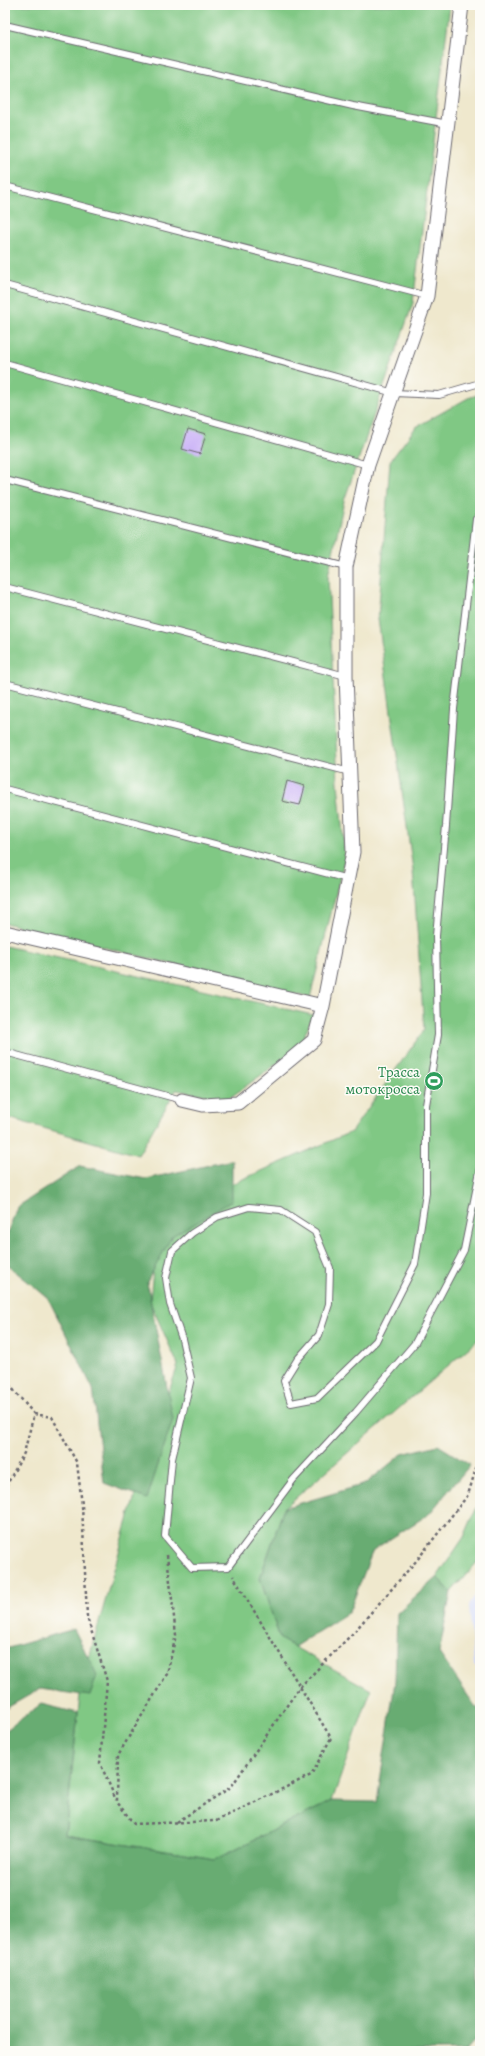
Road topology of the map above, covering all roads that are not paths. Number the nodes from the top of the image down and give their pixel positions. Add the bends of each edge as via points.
1 (462, 5) edge
2 (5, 25) edge
3 (448, 124) junction
4 (5, 186) edge
5 (5, 285) edge
6 (427, 296) junction
7 (5, 363) edge
8 (480, 383) edge
9 (394, 393) junction
10 (368, 465) junction
11 (5, 480) edge
12 (480, 515) edge
13 (346, 567) junction
14 (5, 586) edge
15 (346, 676) junction
16 (5, 683) edge
17 (350, 772) junction
18 (5, 789) edge
19 (348, 879) junction
20 (5, 932) edge
21 (323, 1006) junction
22 (5, 1052) edge
23 (182, 1100) joint
24 (480, 1171) edge

1 - 3 street
2 - 3 lane via 353,106
3 - 6 street
4 - 6 lane
5 - 9 lane
6 - 9 street
7 - 10 lane
8 - 9 lane via 439,395
9 - 10 street
10 - 13 street
11 - 13 lane
12 - 24 lane via 476,519 454,709 436,936 438,1035 426,1105 426,1193 415,1264 376,1341 317,1398 291,1403 284,1381 297,1360 319,1335 329,1304 330,1268 315,1232 281,1210 249,1207 217,1217 192,1233 172,1251 166,1278 170,1304 191,1378 172,1459 165,1536 192,1568 228,1567 293,1480 415,1343 464,1250
13 - 15 street
14 - 15 lane
15 - 17 street
16 - 17 lane
17 - 19 street via 353,852
18 - 19 lane
19 - 21 street
20 - 21 street
21 - 23 street via 314,1040 238,1102 203,1105
22 - 23 lane

